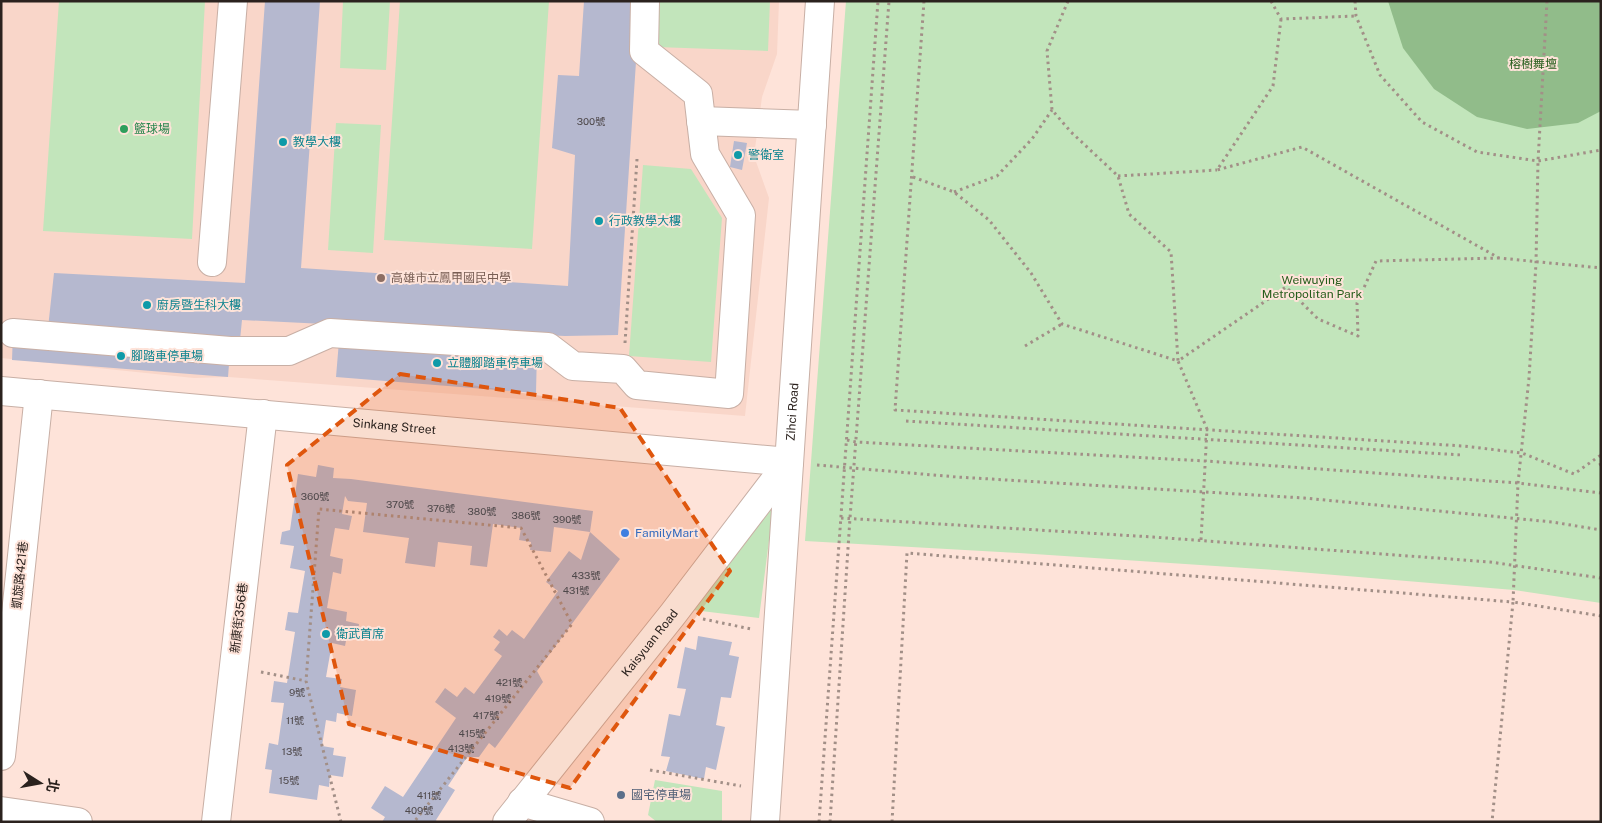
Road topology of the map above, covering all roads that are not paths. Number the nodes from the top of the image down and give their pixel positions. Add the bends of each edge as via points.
1 (233, 1) edge
2 (645, 1) edge
3 (820, 1) edge
4 (701, 121) junction
5 (812, 125) junction
6 (212, 262) dead end
7 (14, 333) dead end
8 (1, 391) edge
9 (39, 394) junction
10 (263, 414) junction
11 (789, 462) junction
12 (1, 756) edge
13 (1, 811) edge
14 (515, 812) edge
15 (78, 822) edge
16 (216, 822) edge
17 (590, 822) edge
18 (765, 822) edge

1 - 6 street
2 - 4 street via 644,51 698,94
3 - 5 street, Zihci Road
4 - 5 street
4 - 7 street via 705,154 740,215 729,394 638,385 623,369 573,366 548,347 330,333 289,351 230,351
5 - 11 street, Zihci Road
8 - 9 street, Sinkang Street
9 - 10 street, Sinkang Street
9 - 12 street, 凱旋路421巷
10 - 11 street, Sinkang Street
10 - 16 street, 新康街356巷
11 - 14 street, Kaisyuan Road
11 - 18 street, Zihci Road
13 - 15 street
14 - 17 street

